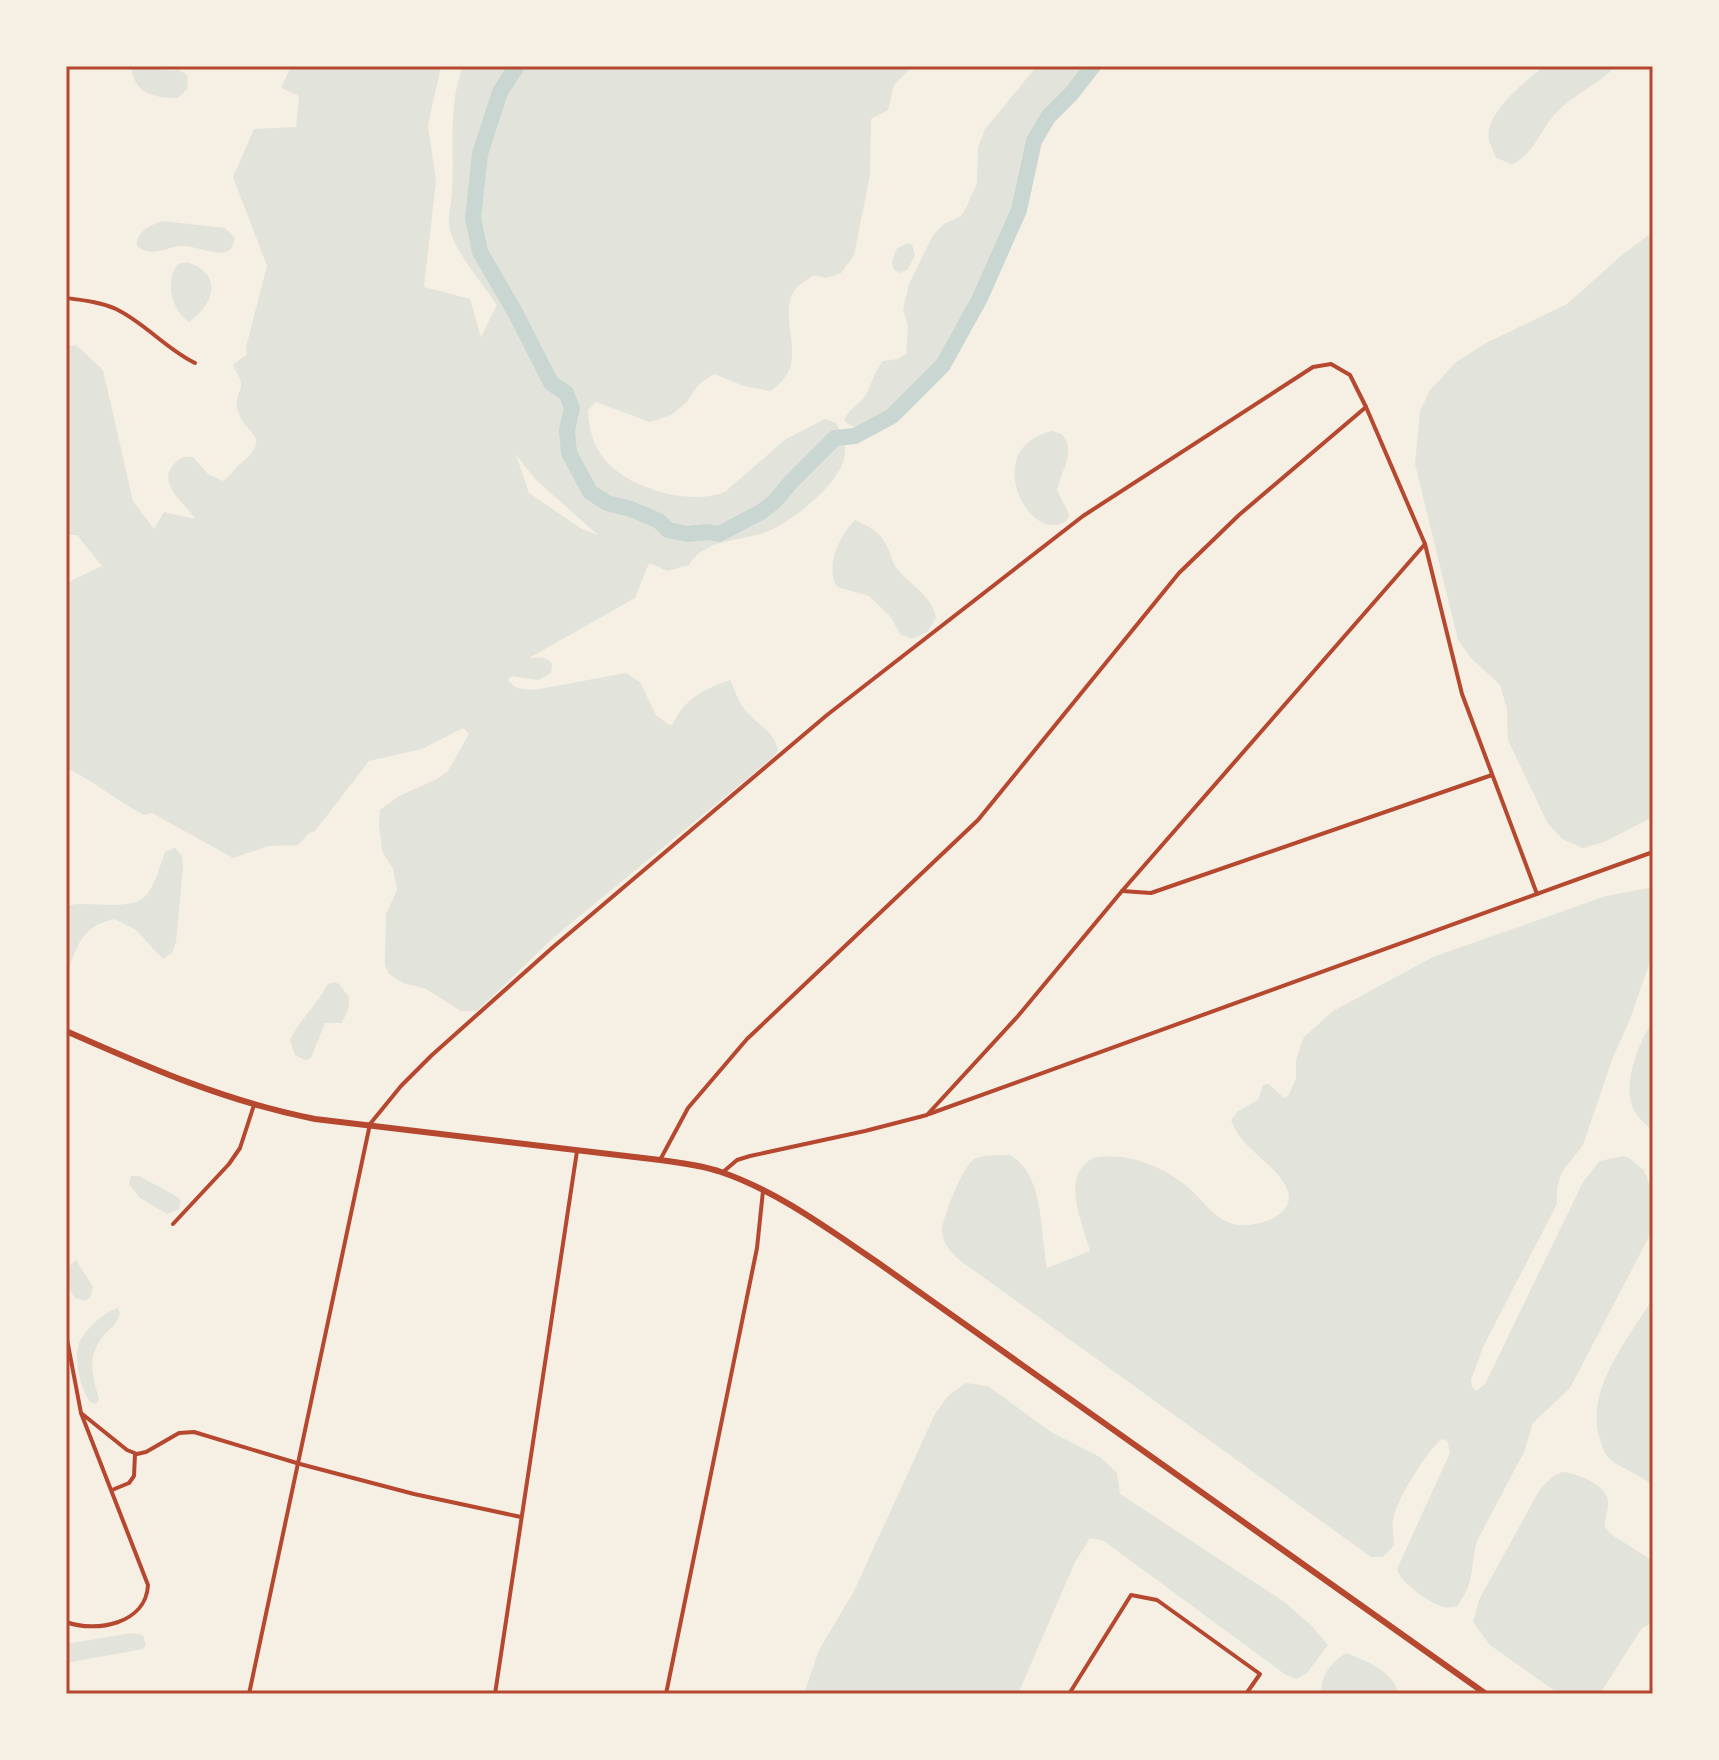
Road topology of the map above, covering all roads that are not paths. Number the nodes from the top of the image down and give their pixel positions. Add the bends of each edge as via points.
1 (66, 298) edge
2 (195, 363) dead end
3 (1366, 407) junction
4 (1425, 544) junction
5 (1492, 775) junction
6 (1653, 852) edge
7 (1122, 891) junction
8 (1537, 894) junction
9 (66, 1031) edge
10 (254, 1105) junction
11 (927, 1115) junction
12 (370, 1124) junction
13 (578, 1149) junction
14 (660, 1160) junction
15 (723, 1172) junction
16 (763, 1191) junction
17 (173, 1224) dead end
18 (66, 1334) edge
19 (81, 1413) junction
20 (135, 1453) junction
21 (300, 1464) junction
22 (112, 1490) junction
23 (521, 1517) junction
24 (66, 1622) edge
25 (249, 1694) edge
26 (495, 1694) edge
27 (666, 1694) edge
28 (1069, 1694) edge
29 (1246, 1694) edge
30 (1486, 1694) edge

1 - 2 street via 114,308
3 - 4 street
3 - 12 street via 1346,371 1319,365 1083,516 827,715 564,937 432,1055
3 - 14 street via 1179,573 978,820 747,1039 688,1108
4 - 5 street via 1462,694
4 - 7 street
5 - 7 street via 1151,893
5 - 8 street
6 - 8 street
7 - 11 street
8 - 11 street
9 - 10 main road via 177,1079
10 - 12 main road
10 - 17 street via 240,1148
11 - 15 street via 750,1156
12 - 13 main road
12 - 21 street
13 - 14 main road
13 - 23 street
14 - 15 main road
15 - 16 main road
16 - 27 street via 757,1248
16 - 30 main road via 867,1255
18 - 19 street
19 - 20 street
19 - 22 street
20 - 21 street via 179,1433 194,1432
20 - 22 street via 134,1476
21 - 23 street
21 - 25 street
22 - 24 street via 148,1596 125,1621 99,1626
23 - 26 street
28 - 29 street via 1131,1595 1157,1600 1260,1674

